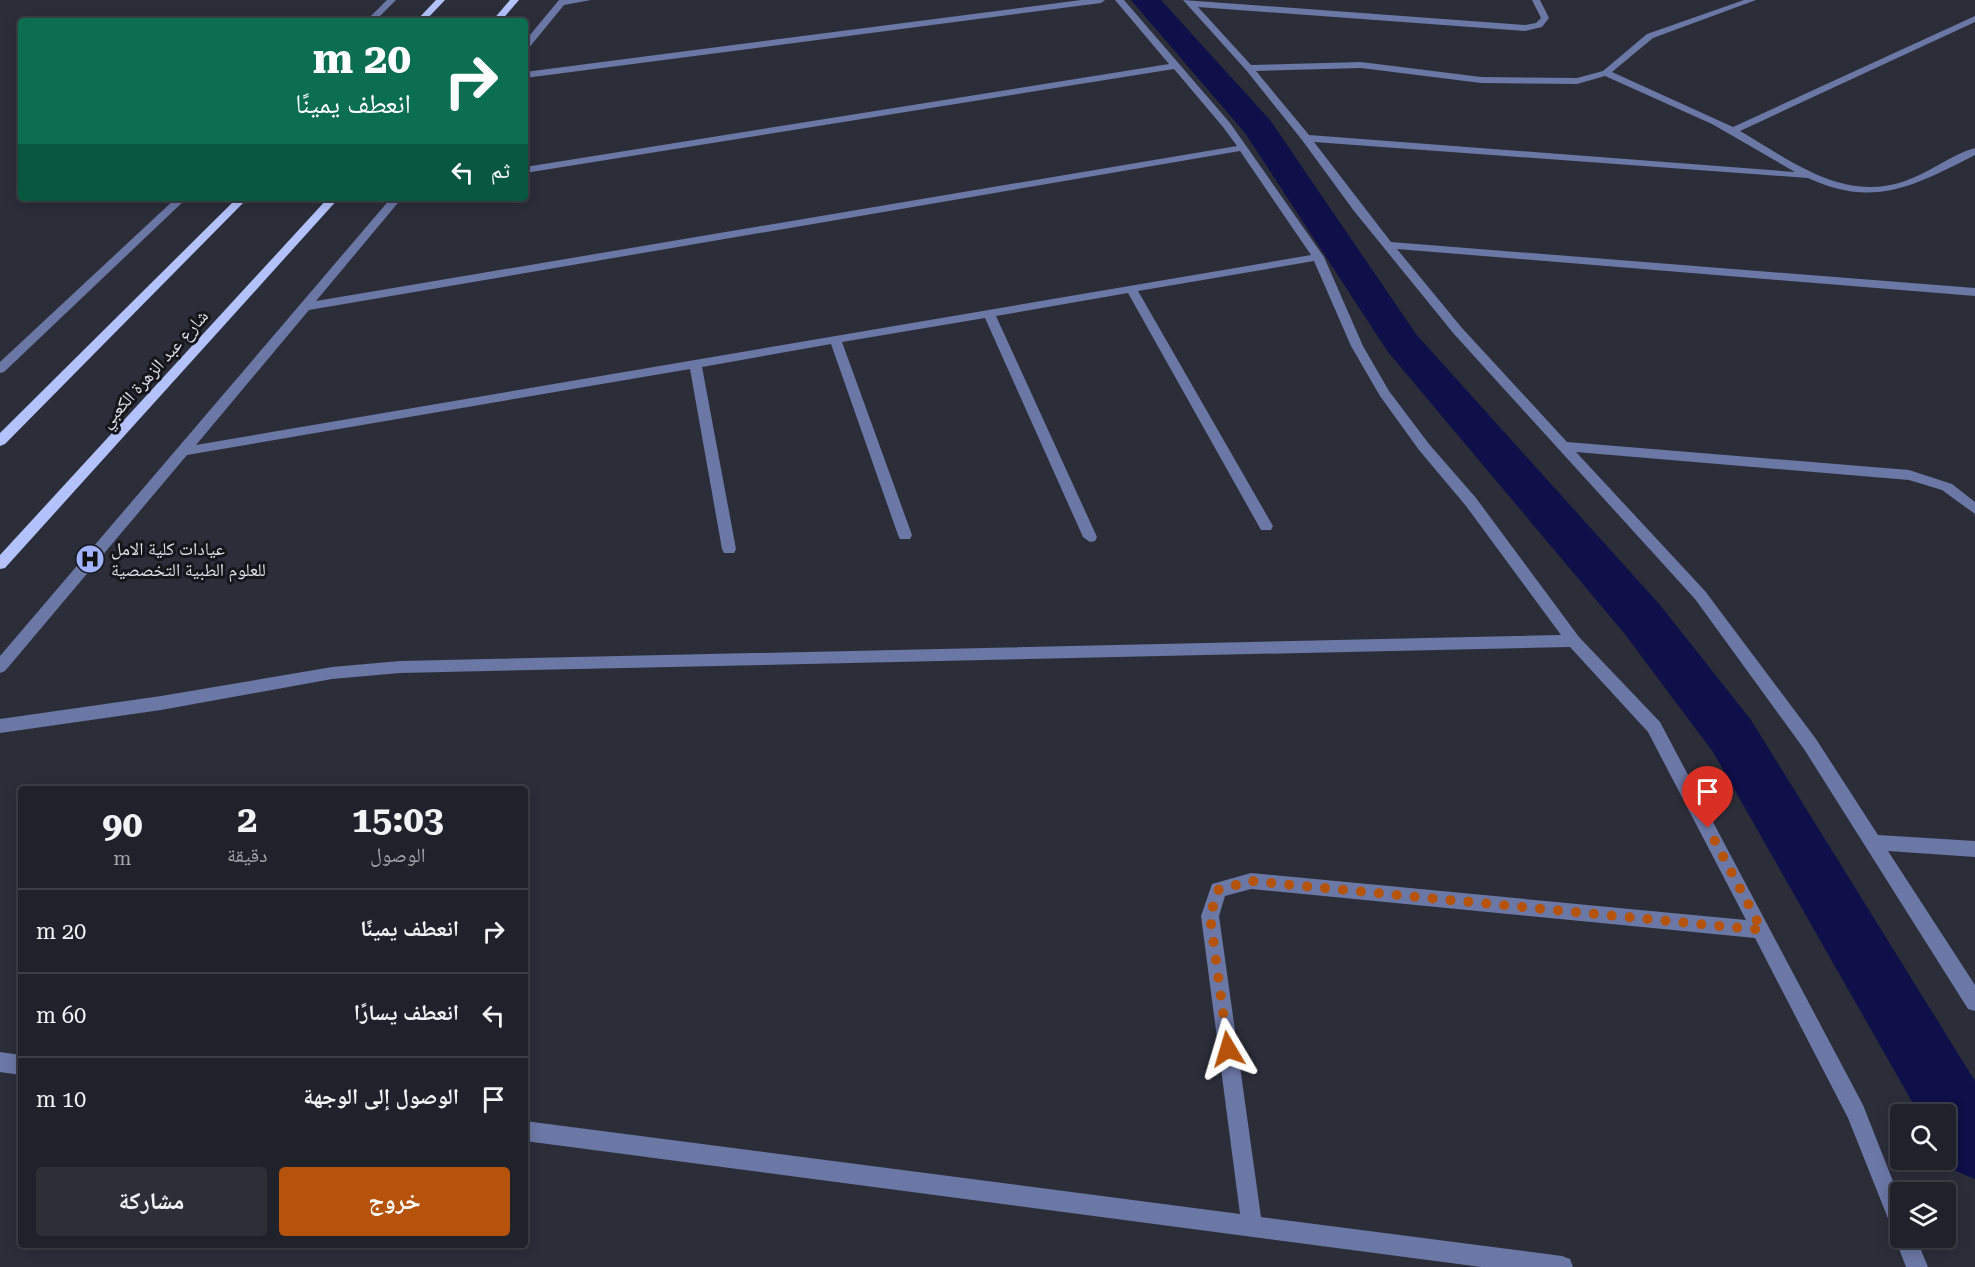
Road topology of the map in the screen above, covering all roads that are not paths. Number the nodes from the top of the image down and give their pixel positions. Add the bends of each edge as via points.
1 (392, 0) edge
2 (441, 0) edge
3 (515, 0) edge
4 (587, 0) edge
5 (1101, 0) edge
6 (1119, 0) edge
7 (1536, 0) edge
8 (1752, 0) edge
9 (563, 2) edge
10 (1189, 2) edge
11 (372, 18) edge
12 (423, 18) edge
13 (499, 18) edge
14 (1975, 19) edge
15 (528, 43) edge
16 (1175, 66) junction
17 (1249, 68) junction
18 (1606, 73) junction
19 (528, 75) edge
20 (1732, 131) junction
21 (1306, 138) junction
22 (1243, 148) junction
23 (1975, 151) edge
24 (528, 170) edge
25 (1805, 176) junction
26 (179, 201) edge
27 (240, 201) edge
28 (331, 201) edge
29 (393, 201) edge
30 (1388, 245) junction
31 (1318, 257) junction
32 (1131, 289) junction
33 (1975, 292) edge
34 (304, 307) junction
35 (989, 313) junction
36 (835, 339) junction
37 (695, 363) junction
38 (0, 369) edge
39 (0, 441) edge
40 (1563, 446) junction
41 (180, 452) junction
42 (1975, 509) edge
43 (1266, 526) dead end
44 (905, 535) dead end
45 (1090, 537) dead end
46 (729, 549) dead end
47 (0, 564) edge
48 (1574, 641) junction
49 (0, 667) edge
50 (0, 726) edge
51 (1872, 842) junction
52 (1975, 849) edge
53 (1762, 930) junction
54 (1975, 1002) edge
55 (0, 1062) edge
56 (18, 1065) edge
57 (528, 1131) edge
58 (1890, 1199) edge
59 (1252, 1226) junction
60 (1910, 1248) edge
61 (1562, 1267) edge
62 (1917, 1267) edge

1 - 11 street
2 - 12 main road
3 - 13 main road
4 - 9 street
5 - 19 street
6 - 16 street
7 - 10 street via 1545,18 1539,25 1525,28
8 - 18 street via 1650,36
9 - 15 street
10 - 17 street
14 - 20 street
16 - 22 street
16 - 24 street
17 - 18 street via 1361,65 1482,80 1577,81
17 - 21 street
18 - 20 street
20 - 25 street
21 - 25 street
21 - 30 street
22 - 31 street
22 - 34 street
23 - 25 street via 1912,182 1882,190 1849,189
26 - 38 street
27 - 39 main road
28 - 47 main road, شارع عبد الزهرة الكعبي
29 - 34 street
30 - 33 street
30 - 40 street via 1458,331
31 - 32 street
31 - 48 street via 1357,346 1384,393
32 - 35 street
32 - 43 street
34 - 41 street
35 - 36 street
35 - 45 street
36 - 37 street
36 - 44 street
37 - 41 street
37 - 46 street
40 - 42 street via 1909,476 1947,487
40 - 51 street via 1700,595 1810,744
41 - 49 street
48 - 50 street via 400,667 332,673
48 - 53 street via 1654,727
51 - 52 street
51 - 54 street
53 - 58 street via 1856,1112
53 - 59 street via 1251,881 1218,890 1210,916
55 - 56 street
57 - 59 street
59 - 61 street
60 - 62 street

